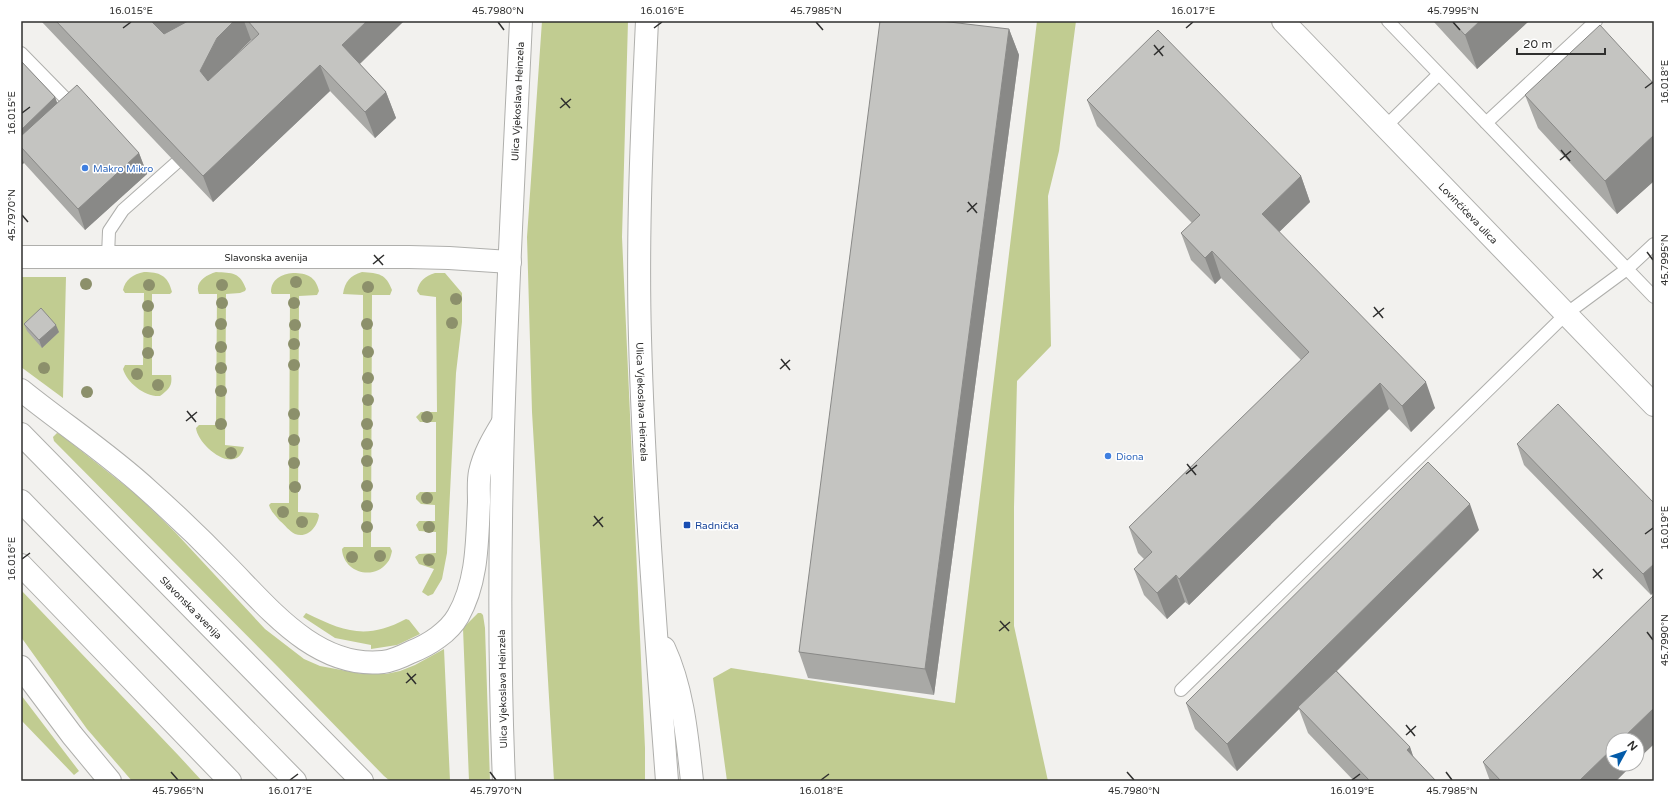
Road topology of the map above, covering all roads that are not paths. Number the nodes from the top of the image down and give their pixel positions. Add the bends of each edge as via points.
1 (521, 21) edge
2 (647, 21) edge
3 (1283, 21) edge
4 (1388, 21) edge
5 (1596, 21) edge
6 (21, 53) edge
7 (1439, 74) junction
8 (66, 99) edge
9 (1486, 123) junction
10 (1385, 127) junction
11 (176, 163) edge
12 (1654, 244) edge
13 (108, 256) junction
14 (21, 257) edge
15 (510, 262) junction
16 (1627, 269) junction
17 (1654, 297) edge
18 (1566, 314) junction
19 (21, 390) edge
20 (1654, 405) edge
21 (503, 421) junction
22 (21, 434) edge
23 (21, 501) edge
24 (21, 565) edge
25 (656, 631) junction
26 (21, 667) edge
27 (1181, 690) dead end
28 (110, 781) edge
29 (230, 781) edge
30 (295, 781) edge
31 (362, 781) edge
32 (504, 781) edge
33 (667, 781) edge
34 (692, 781) edge

1 - 15 main road, Ulica Vjekoslava Heinzela
2 - 25 main road, Ulica Vjekoslava Heinzela via 640,173 640,336 645,467
3 - 10 main road, Lovinčićeva ulica
4 - 7 lane
5 - 9 lane
6 - 8 lane
7 - 9 lane
7 - 10 lane
9 - 16 lane
10 - 18 main road, Lovinčićeva ulica
11 - 13 lane via 123,210 109,230
12 - 16 lane
13 - 14 main road, Slavonska avenija
13 - 15 main road, Slavonska avenija via 449,258
15 - 21 main road, Ulica Vjekoslava Heinzela
16 - 17 lane
16 - 18 lane
18 - 20 main road, Lovinčićeva ulica
18 - 27 lane
19 - 21 main road via 139,482 186,524 298,635 342,658 361,662 384,662 420,649 447,629 457,617 470,588 476,557 480,473 485,454
21 - 32 main road, Ulica Vjekoslava Heinzela via 500,639
22 - 31 main road, Slavonska avenija
23 - 30 main road
24 - 29 main road
25 - 33 main road, Ulica Vjekoslava Heinzela
25 - 34 main road via 670,661 678,687
26 - 28 main road

